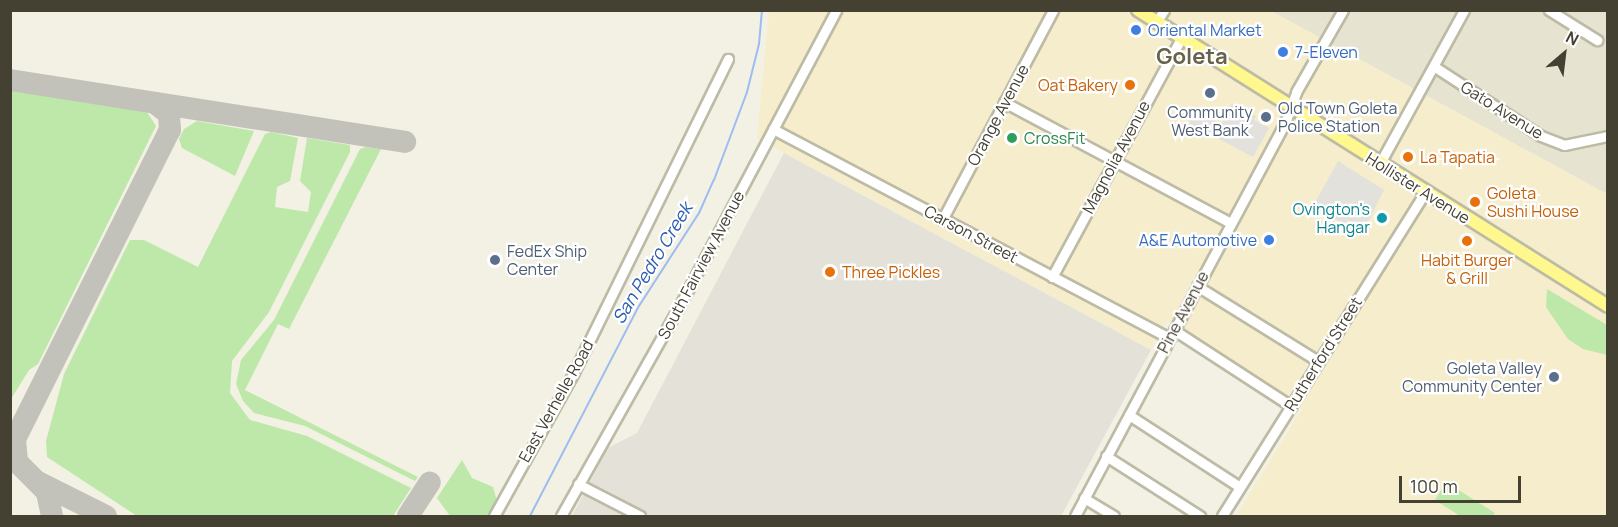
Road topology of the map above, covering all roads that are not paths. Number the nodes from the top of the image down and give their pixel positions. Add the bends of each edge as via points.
1 (836, 10) edge
2 (1053, 10) edge
3 (1138, 10) edge
4 (1164, 10) edge
5 (1343, 10) edge
6 (1464, 10) edge
7 (1549, 10) edge
8 (1156, 22) junction
9 (1181, 38) junction
10 (1597, 40) dead end
11 (728, 59) dead end
12 (1435, 67) junction
13 (1004, 102) junction
14 (1291, 108) junction
15 (773, 129) junction
16 (1608, 136) edge
17 (1114, 161) junction
18 (1380, 163) junction
19 (1425, 192) junction
20 (942, 219) junction
21 (1231, 224) junction
22 (1052, 277) junction
23 (1197, 286) junction
24 (1608, 306) edge
25 (1172, 334) junction
26 (1318, 362) junction
27 (1291, 406) junction
28 (1129, 415) junction
29 (1106, 456) junction
30 (578, 484) junction
31 (1240, 487) junction
32 (1084, 498) junction
33 (494, 516) edge
34 (561, 516) edge
35 (640, 516) edge
36 (1075, 516) edge
37 (1114, 516) edge
38 (1200, 516) edge
39 (1222, 516) edge

1 - 15 street, South Fairview Avenue
2 - 13 street, Orange Avenue
3 - 8 main road, Hollister Avenue
4 - 8 street
5 - 14 street, Pine Avenue
6 - 12 street
7 - 10 street
8 - 9 main road, Hollister Avenue
9 - 14 main road, Hollister Avenue
9 - 17 street, Magnolia Avenue
11 - 33 street, East Verhelle Road via 574,372
12 - 16 street, Gato Avenue via 1557,142 1576,145
12 - 18 street
13 - 17 street
13 - 20 street, Orange Avenue
14 - 18 main road, Hollister Avenue
14 - 21 street, Pine Avenue
15 - 20 street, Carson Street
15 - 30 street, South Fairview Avenue via 679,308
17 - 21 street
17 - 22 street, Magnolia Avenue
18 - 19 main road, Hollister Avenue
19 - 24 main road, Hollister Avenue
19 - 26 street, Rutherford Street
20 - 22 street, Carson Street
21 - 23 street, Pine Avenue
22 - 25 street, Carson Street
23 - 25 street, Pine Avenue
23 - 26 street
25 - 27 street, Carson Street
25 - 28 street, Pine Avenue
26 - 27 street, Rutherford Street
27 - 31 street, Rutherford Street
28 - 29 street, Pine Avenue
28 - 31 street
29 - 32 street, Pine Avenue
29 - 38 street
30 - 34 street, South Fairview Avenue
30 - 35 street
31 - 39 street, Rutherford Street
32 - 36 street, Pine Avenue
32 - 37 street

